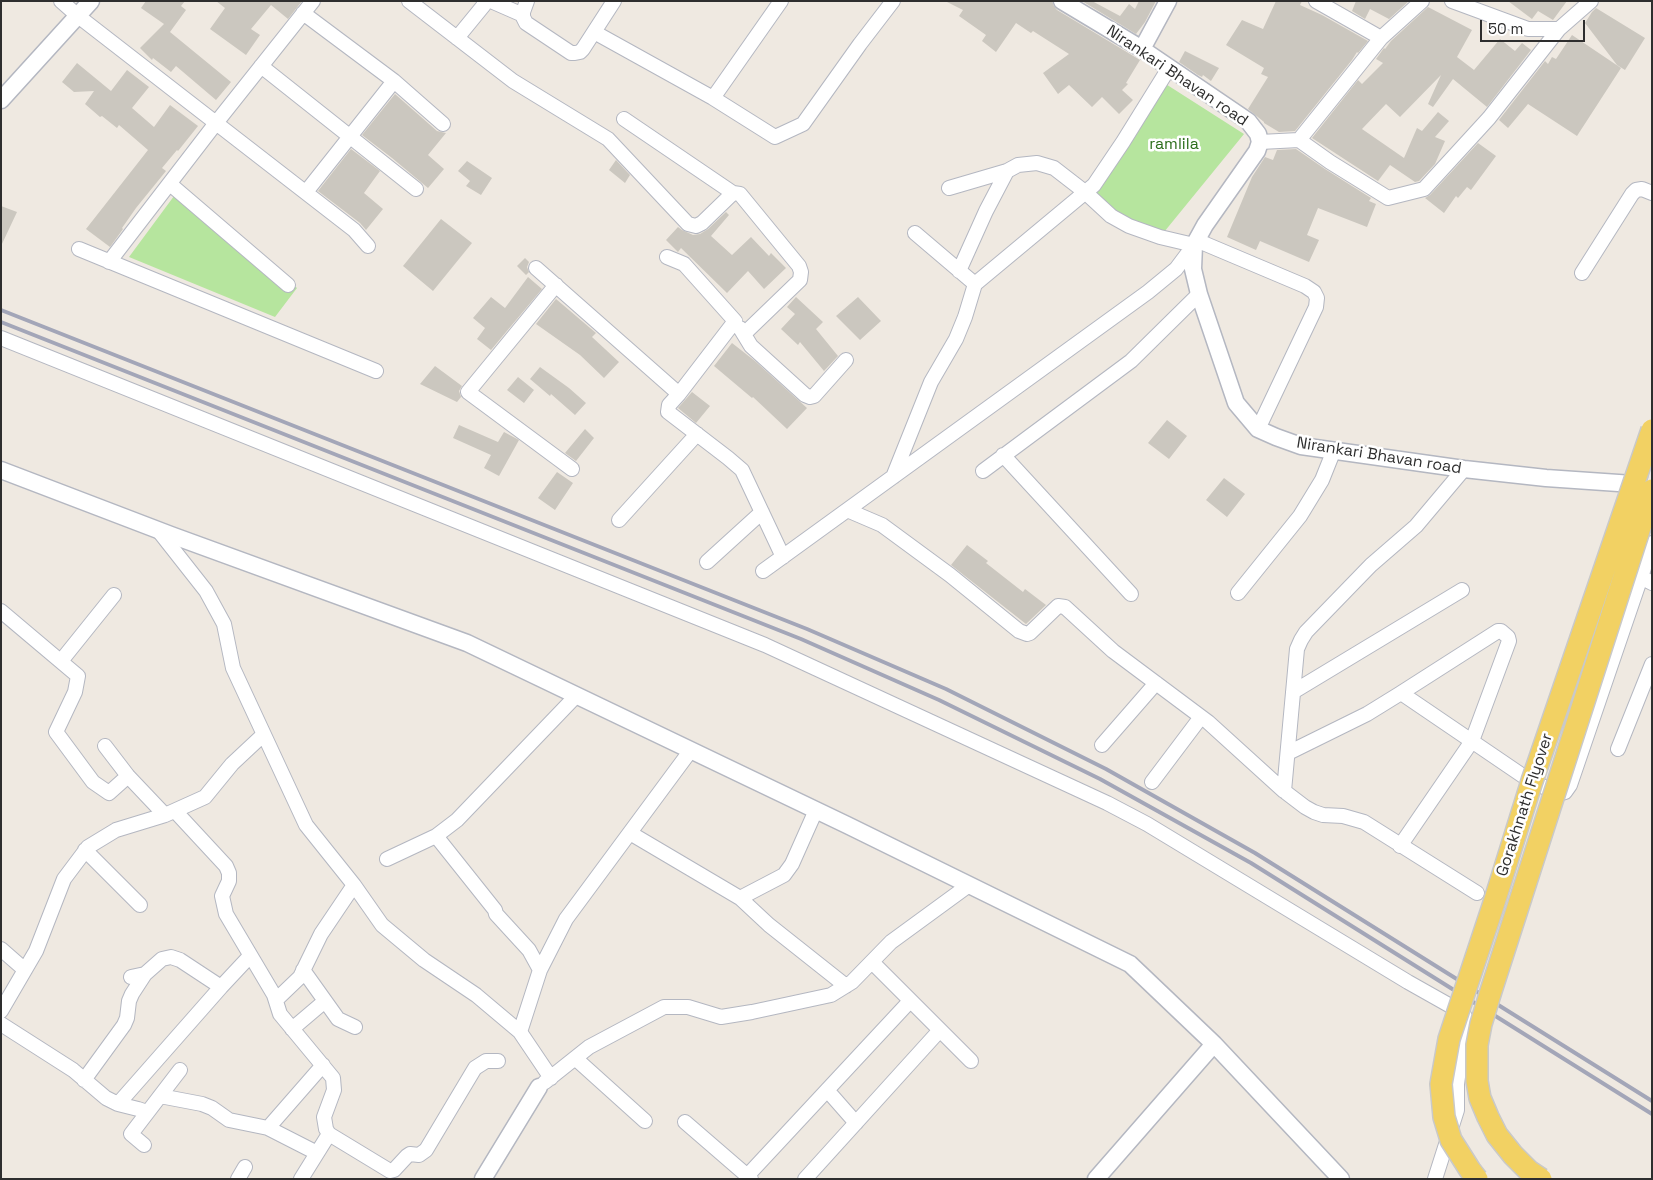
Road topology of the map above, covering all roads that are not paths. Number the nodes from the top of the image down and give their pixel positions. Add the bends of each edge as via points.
1 (61, 1) edge
2 (91, 1) edge
3 (313, 1) edge
4 (409, 1) edge
5 (484, 1) edge
6 (491, 1) edge
7 (527, 1) edge
8 (614, 1) edge
9 (892, 1) edge
10 (1062, 1) edge
11 (1168, 1) edge
12 (1316, 1) edge
13 (1422, 1) edge
14 (1452, 1) edge
15 (1591, 1) edge
16 (776, 3) edge
17 (304, 13) junction
18 (523, 15) junction
19 (78, 16) junction
20 (1559, 29) junction
21 (594, 32) junction
22 (458, 38) junction
23 (1381, 38) junction
24 (1142, 49) junction
25 (261, 66) junction
26 (1169, 68) junction
27 (394, 81) junction
28 (712, 98) junction
29 (1, 100) edge
30 (624, 119) dead end
31 (216, 123) junction
32 (443, 124) dead end
33 (350, 137) junction
34 (1299, 140) junction
35 (1260, 142) junction
36 (1007, 171) junction
37 (170, 184) junction
38 (949, 188) dead end
39 (416, 189) dead end
40 (306, 192) junction
41 (1085, 192) junction
42 (734, 193) junction
43 (1652, 193) edge
44 (915, 232) dead end
45 (1195, 242) junction
46 (368, 246) dead end
47 (79, 249) dead end
48 (667, 257) dead end
49 (110, 262) junction
50 (536, 268) dead end
51 (959, 271) junction
52 (1582, 273) dead end
53 (974, 284) junction
54 (288, 285) dead end
55 (556, 285) junction
56 (1200, 294) junction
57 (735, 321) junction
58 (744, 334) junction
59 (1, 338) edge
60 (846, 360) dead end
61 (376, 371) dead end
62 (679, 394) junction
63 (1258, 429) junction
64 (1652, 430) edge
65 (696, 434) junction
66 (1652, 442) edge
67 (1334, 450) junction
68 (1003, 455) junction
69 (572, 469) dead end
70 (1464, 469) junction
71 (1, 470) edge
72 (982, 471) dead end
73 (893, 478) junction
74 (1652, 490) edge
75 (848, 510) junction
76 (762, 512) junction
77 (619, 520) dead end
78 (158, 530) junction
79 (1652, 543) edge
80 (783, 557) junction
81 (707, 562) dead end
82 (763, 571) dead end
83 (1646, 580) edge
84 (1462, 590) dead end
85 (1238, 592) dead end
86 (1131, 594) dead end
87 (114, 595) dead end
88 (1, 611) edge
89 (61, 661) junction
90 (1652, 664) edge
91 (1156, 683) junction
92 (1293, 692) junction
93 (1401, 693) junction
94 (576, 696) junction
95 (1201, 717) junction
96 (263, 734) junction
97 (1472, 741) junction
98 (1102, 745) dead end
99 (105, 746) dead end
100 (691, 750) junction
101 (1618, 750) dead end
102 (1288, 753) junction
103 (128, 776) junction
104 (1152, 782) dead end
105 (1284, 791) junction
106 (816, 810) junction
107 (170, 813) junction
108 (630, 833) junction
109 (436, 836) junction
110 (1400, 846) junction
111 (85, 850) junction
112 (387, 859) dead end
113 (354, 885) junction
114 (969, 885) junction
115 (1476, 893) dead end
116 (740, 898) junction
117 (140, 905) dead end
118 (1, 949) edge
119 (250, 956) junction
120 (872, 962) junction
121 (25, 970) junction
122 (303, 970) junction
123 (540, 970) junction
124 (846, 986) junction
125 (221, 987) junction
126 (276, 1000) junction
127 (910, 1000) junction
128 (325, 1001) junction
129 (1, 1011) edge
130 (1, 1024) edge
131 (355, 1027) dead end
132 (292, 1029) junction
133 (940, 1030) junction
134 (520, 1032) junction
135 (1214, 1044) junction
136 (575, 1058) junction
137 (498, 1061) dead end
138 (971, 1061) dead end
139 (323, 1065) junction
140 (180, 1070) dead end
141 (84, 1080) junction
142 (545, 1082) junction
143 (827, 1090) junction
144 (160, 1096) junction
145 (118, 1104) junction
146 (147, 1112) junction
147 (645, 1122) dead end
148 (685, 1122) dead end
149 (856, 1123) junction
150 (268, 1128) junction
151 (329, 1134) junction
152 (144, 1145) dead end
153 (317, 1153) junction
154 (390, 1175) edge
155 (749, 1177) edge
156 (301, 1179) edge
157 (483, 1179) edge
158 (806, 1179) edge
159 (1096, 1179) edge
160 (1341, 1179) edge
161 (1435, 1179) edge
162 (1477, 1179) edge
163 (1541, 1179) edge

1 - 19 street
2 - 19 street
3 - 17 street
4 - 22 street
5 - 22 street
6 - 18 street
7 - 18 street
8 - 21 street
9 - 28 street via 803,124 775,137
10 - 24 street, Nirankari Bhavan road
11 - 24 street
12 - 23 street
13 - 23 street
14 - 20 street via 1528,29
15 - 20 street
16 - 28 street
17 - 25 street
17 - 27 street
18 - 21 street via 526,23 572,53 580,52
19 - 29 street
19 - 31 street
20 - 34 street via 1489,118 1424,189 1388,198
21 - 28 street
22 - 42 street via 513,81 608,139 688,224 696,226 702,223
23 - 34 street
24 - 26 street, Nirankari Bhavan road
25 - 31 street
25 - 33 street
26 - 35 street, Nirankari Bhavan road via 1248,121
26 - 41 street via 1094,185
27 - 32 street
27 - 33 street
30 - 42 street
31 - 37 street
31 - 40 street
33 - 39 street
33 - 40 street
34 - 35 street
35 - 45 street, Nirankari Bhavan road
36 - 38 street
36 - 41 street via 1018,165 1037,163 1054,168
36 - 51 street
37 - 49 street
37 - 54 street
40 - 46 street via 354,230
41 - 45 street via 1110,216 1129,226 1160,238
41 - 53 street
42 - 58 street via 740,194 801,272 800,280
43 - 52 street via 1642,189 1632,194
44 - 51 street
45 - 56 street, Nirankari Bhavan road via 1193,269
45 - 63 street via 1305,286 1317,298 1316,307
45 - 73 street via 1176,269 1148,292
47 - 49 street
48 - 57 street via 684,264
49 - 61 street
50 - 55 street
51 - 53 street
53 - 73 street via 956,339 931,382
55 - 62 street
55 - 69 street via 468,392
56 - 63 street, Nirankari Bhavan road via 1236,403
56 - 68 street via 1131,361
57 - 58 street
57 - 62 street
58 - 60 street via 751,346 810,397
59 - 161 street via 765,645 1147,824 1463,1013 1466,1019 1457,1084 1457,1110
62 - 65 street via 669,405 668,412
63 - 67 street, Nirankari Bhavan road via 1301,446
64 - 162 main road, Gorakhnath Flyover, bridge via 1532,781 1449,1039 1441,1084 1444,1117 1451,1140
65 - 76 street via 742,470
65 - 77 street
66 - 70 street, Nirankari Bhavan road via 1633,484
67 - 70 street, Nirankari Bhavan road
67 - 85 street via 1322,480 1300,516
68 - 72 street
68 - 86 street
70 - 92 street via 1416,526 1371,565 1306,632 1297,650
71 - 78 street
73 - 75 street
74 - 163 main road, Gorakhnath Flyover, bridge via 1491,991 1477,1044 1480,1098 1496,1135 1529,1171
75 - 80 street
75 - 91 street via 882,525 1019,631 1030,633 1058,606 1065,607 1113,651
76 - 80 street
76 - 81 street
78 - 94 street via 466,643
78 - 96 street via 206,591 224,624 233,668
79 - 83 street
80 - 82 street
83 - 97 street via 1565,792 1558,794 1526,778
84 - 92 street
87 - 89 street
88 - 89 street
89 - 103 street via 78,676 75,692 56,732 93,782 109,793
90 - 101 street
91 - 95 street
91 - 98 street
92 - 102 street
93 - 97 street
93 - 97 street via 1498,631 1506,634 1509,641
93 - 102 street via 1367,714
94 - 100 street
94 - 109 street via 457,820
95 - 104 street
95 - 105 street
96 - 107 street via 205,797
96 - 113 street via 306,825
97 - 110 street
99 - 103 street
100 - 106 street
100 - 108 street
102 - 105 street
103 - 107 street
105 - 110 street via 1314,812 1364,822
106 - 114 street
106 - 116 street via 784,875
107 - 111 street via 116,830
107 - 119 street via 226,866 229,881 222,896 223,905
108 - 116 street
108 - 123 street via 566,919
109 - 112 street
109 - 123 street via 496,914 529,950
110 - 115 street
111 - 117 street
111 - 121 street via 64,879 36,951
113 - 122 street via 325,927
113 - 134 street via 382,925
114 - 120 street via 891,942
114 - 135 street via 1130,964
116 - 124 street
118 - 121 street
119 - 125 street
119 - 126 street
120 - 124 street
120 - 127 street
121 - 129 street
122 - 126 street
122 - 128 street
123 - 134 street
124 - 136 street via 831,995 721,1017 688,1007 664,1006
125 - 141 street via 171,957 162,959 138,975 124,1025
125 - 145 street
126 - 132 street via 280,1014
127 - 133 street
127 - 143 street
128 - 131 street via 338,1019
128 - 132 street
130 - 141 street
132 - 139 street
133 - 138 street
133 - 149 street
134 - 142 street
135 - 159 street
135 - 160 street
136 - 142 street
136 - 147 street
137 - 154 street via 486,1062 475,1068 426,1150 419,1155 407,1156
139 - 150 street
139 - 151 street via 335,1085 324,1117
140 - 144 street
141 - 145 street
142 - 157 street
143 - 149 street
143 - 155 street
144 - 146 street
144 - 150 street via 202,1104 229,1120
145 - 146 street
146 - 152 street via 130,1134
148 - 155 street
149 - 158 street
150 - 153 street
151 - 153 street
151 - 154 street
153 - 156 street

